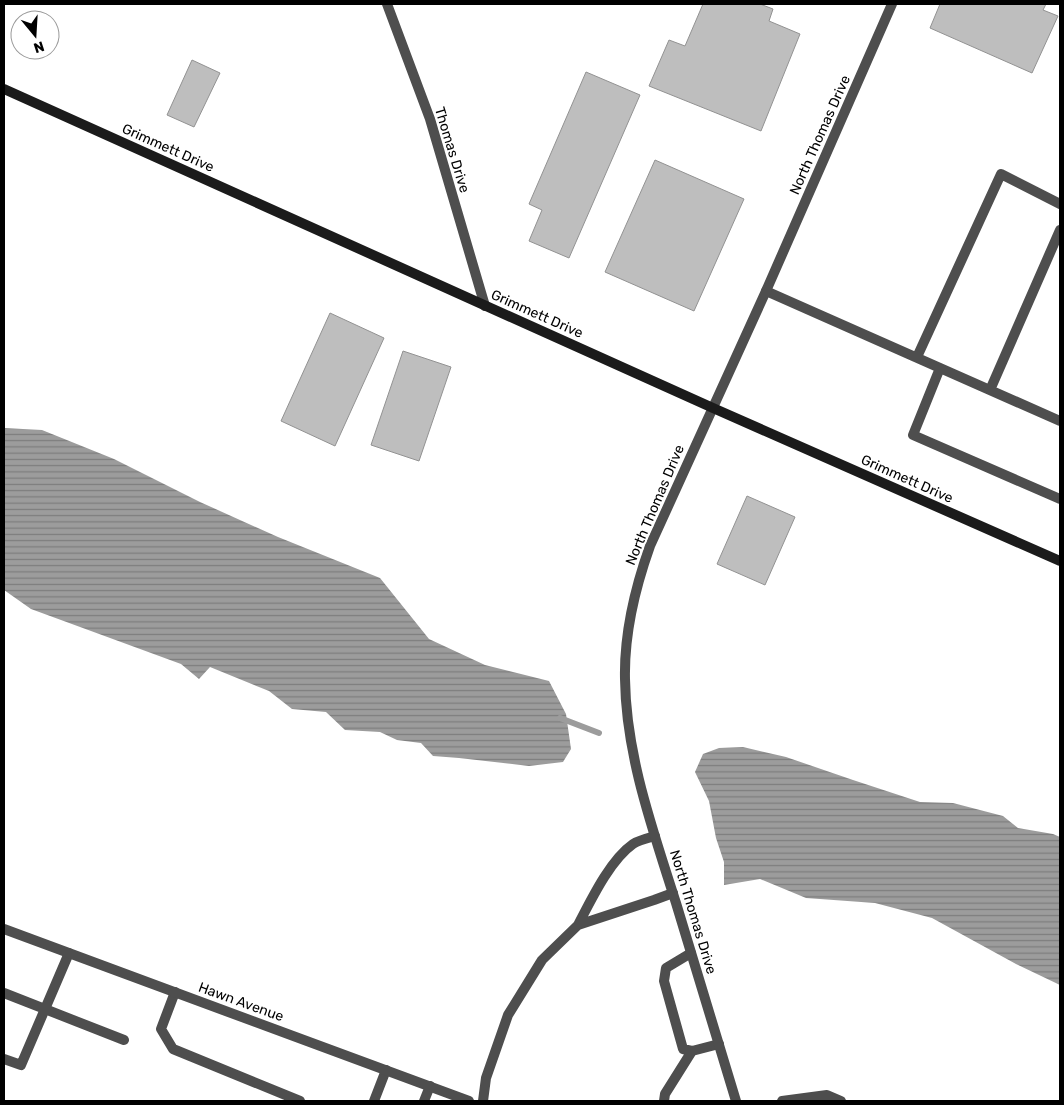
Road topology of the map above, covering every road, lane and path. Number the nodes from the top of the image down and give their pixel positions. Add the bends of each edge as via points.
1 (387, 4) edge
2 (892, 4) edge
3 (4, 90) edge
4 (1060, 204) edge
5 (1060, 230) edge
6 (766, 291) junction
7 (485, 306) junction
8 (916, 357) junction
9 (940, 368) junction
10 (990, 390) junction
11 (713, 408) junction
12 (1060, 421) edge
13 (1060, 499) edge
14 (1060, 561) edge
15 (655, 836) junction
16 (673, 893) junction
17 (578, 925) junction
18 (4, 929) edge
19 (691, 953) junction
20 (69, 954) junction
21 (174, 992) junction
22 (4, 993) edge
23 (45, 1008) junction
24 (124, 1040) dead end
25 (719, 1044) junction
26 (692, 1051) junction
27 (4, 1059) edge
28 (386, 1070) junction
29 (430, 1086) junction
30 (300, 1101) edge
31 (374, 1101) edge
32 (424, 1101) edge
33 (469, 1101) edge
34 (483, 1101) edge
35 (664, 1101) edge
36 (736, 1101) edge
37 (782, 1101) edge
38 (841, 1101) edge

1 - 7 street, Thomas Drive via 430,119
2 - 6 street, North Thomas Drive
3 - 7 main road, Grimmett Drive
4 - 8 street via 1001,174
5 - 10 street
6 - 8 street
6 - 11 street, North Thomas Drive
7 - 11 main road, Grimmett Drive
8 - 9 street
9 - 10 street
9 - 13 street via 913,435
10 - 12 street
11 - 14 main road, Grimmett Drive
11 - 15 street, North Thomas Drive via 650,546 630,619 625,678 627,713 639,782
15 - 16 street, North Thomas Drive
15 - 17 street via 634,843 621,854 601,882
16 - 17 street
16 - 19 street, North Thomas Drive
17 - 34 street via 542,960 508,1015 486,1078
18 - 20 street, Hawn Avenue
19 - 25 street, North Thomas Drive
19 - 26 street via 666,968 664,981 683,1048
20 - 21 street, Hawn Avenue
20 - 23 street
21 - 28 street, Hawn Avenue
21 - 30 street via 161,1030 173,1049
22 - 23 street
23 - 24 street
23 - 27 street via 21,1065
25 - 26 street
25 - 36 street, North Thomas Drive
26 - 35 street via 665,1094
28 - 29 street, Hawn Avenue
28 - 31 street
29 - 32 street
29 - 33 street, Hawn Avenue
37 - 38 street via 827,1095

